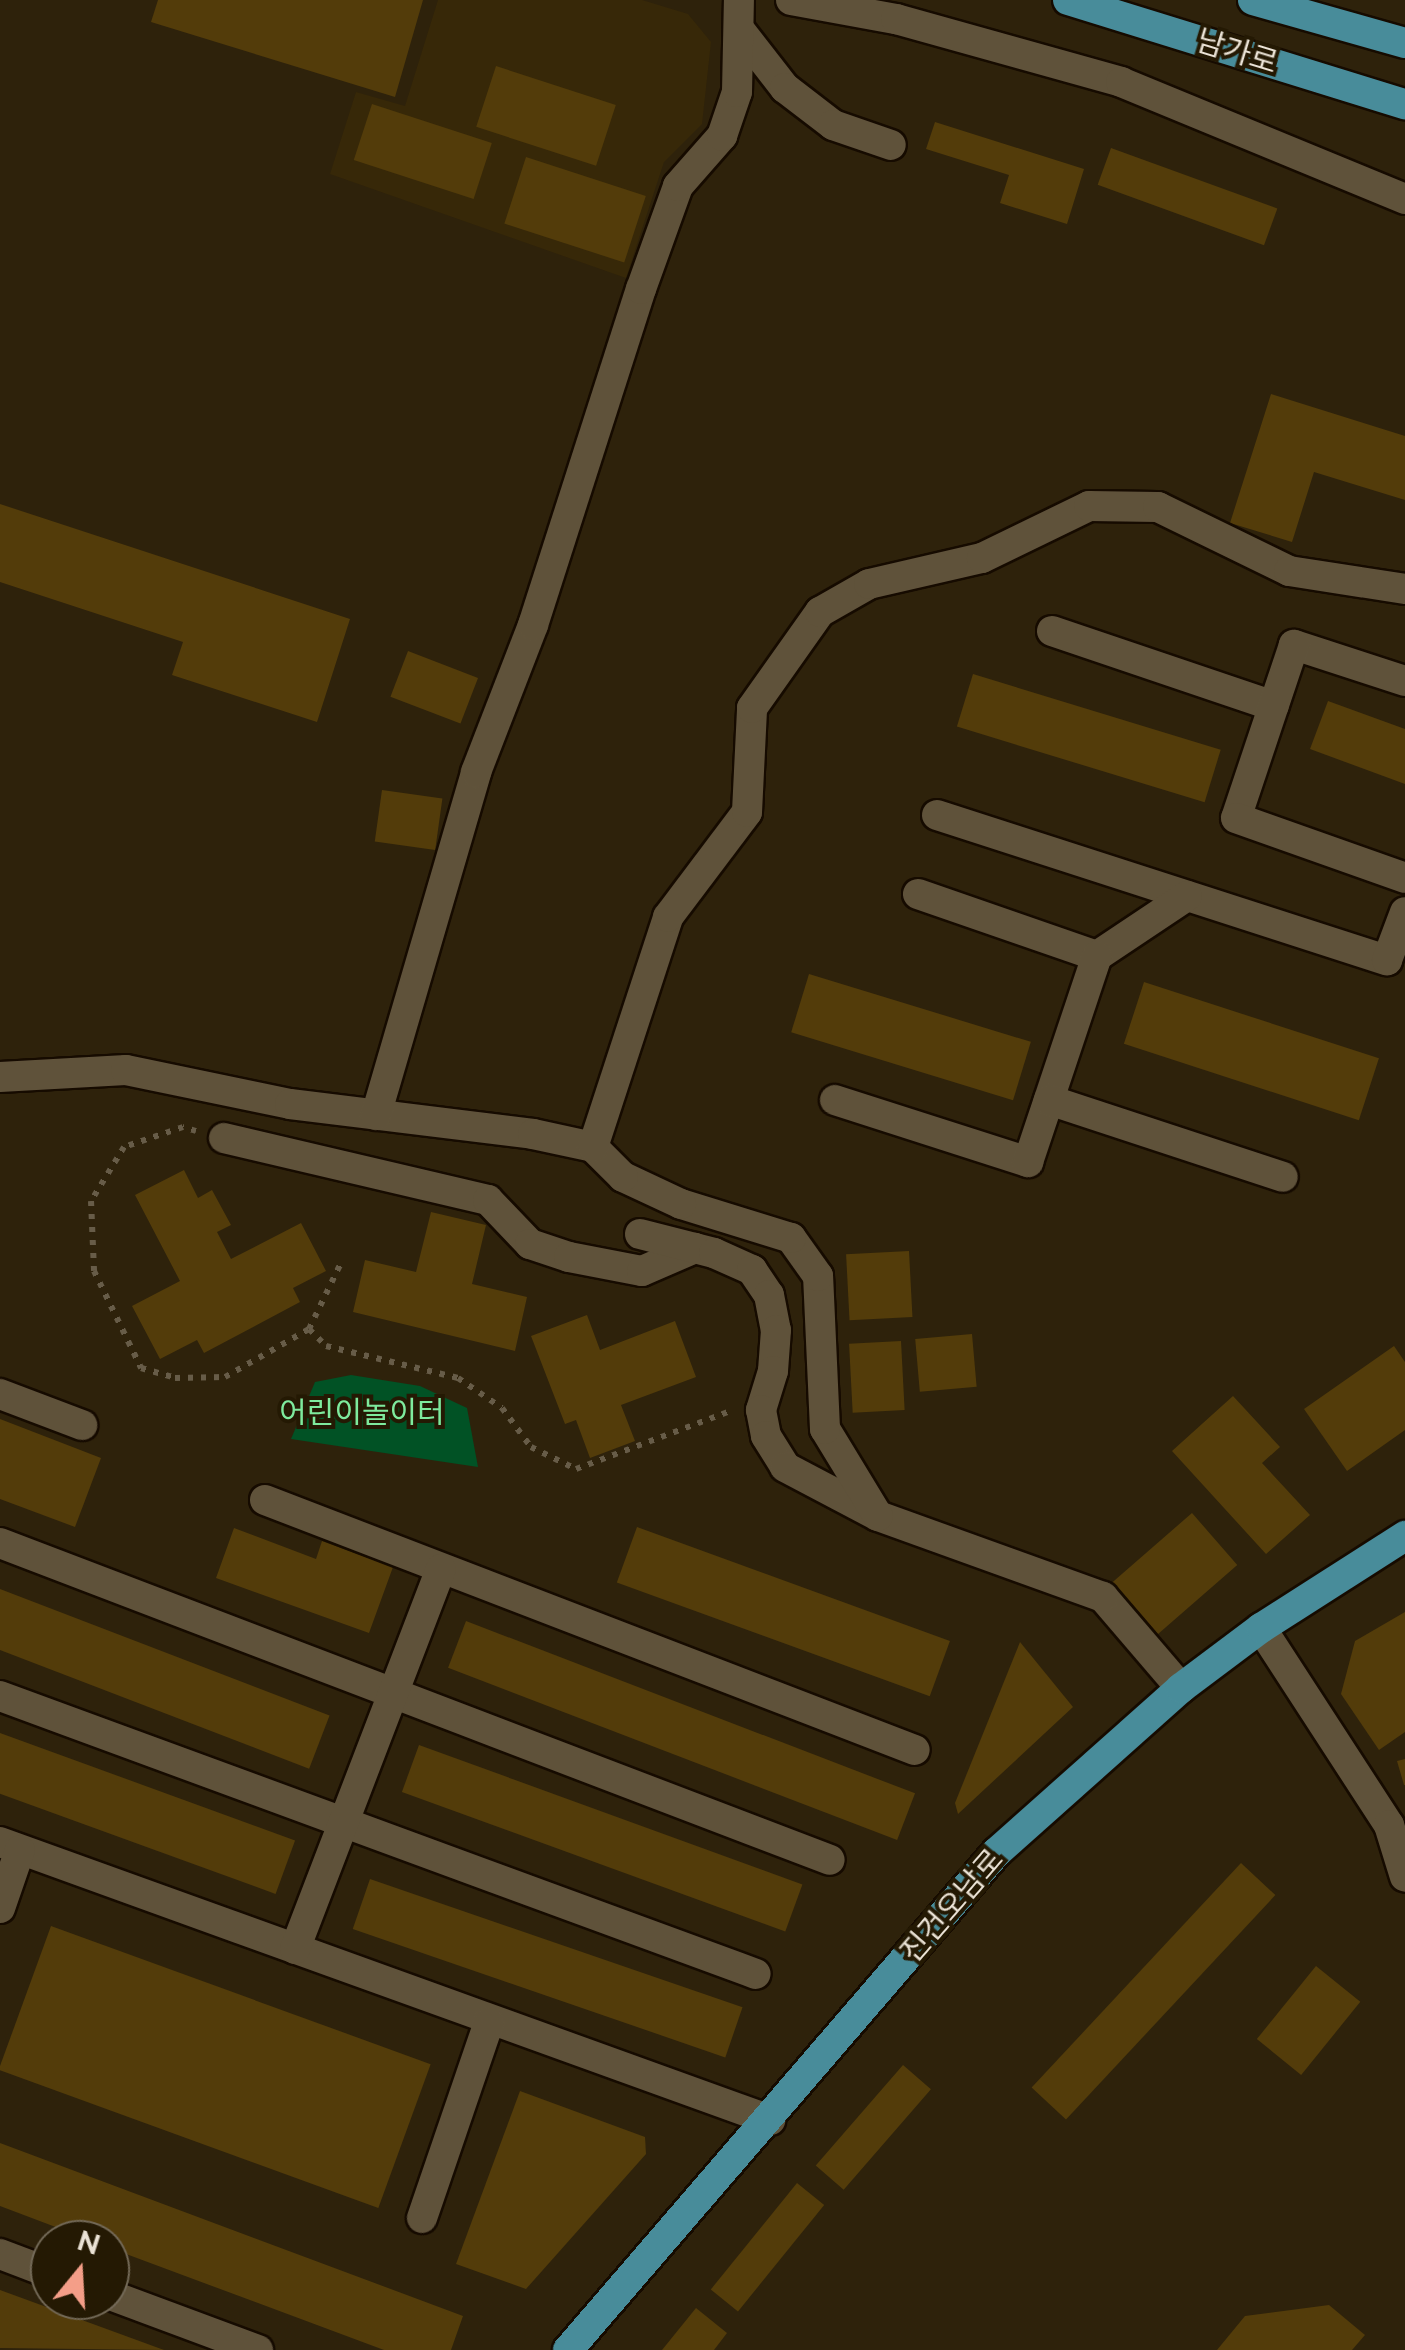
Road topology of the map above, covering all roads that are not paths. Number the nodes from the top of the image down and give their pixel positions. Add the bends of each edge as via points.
1 (792, 0) edge
2 (1068, 0) edge
3 (1253, 0) edge
4 (739, 14) edge
5 (1405, 43) edge
6 (1405, 104) edge
7 (891, 145) dead end
8 (1405, 199) edge
9 (1405, 589) edge
10 (1052, 630) dead end
11 (1405, 681) edge
12 (1274, 706) junction
13 (936, 815) dead end
14 (1405, 878) edge
15 (918, 894) dead end
16 (1187, 896) junction
17 (1405, 912) edge
18 (1097, 956) junction
19 (0, 1077) edge
20 (835, 1100) dead end
21 (1049, 1100) junction
22 (376, 1115) junction
23 (224, 1138) road end
24 (594, 1147) junction
25 (1283, 1177) dead end
26 (640, 1234) dead end
27 (695, 1248) junction
28 (0, 1394) edge
29 (82, 1425) dead end
30 (265, 1500) dead end
31 (878, 1516) junction
32 (1405, 1536) edge
33 (0, 1544) edge
34 (440, 1569) junction
35 (1261, 1628) junction
36 (1181, 1688) junction
37 (393, 1693) junction
38 (0, 1696) edge
39 (916, 1750) dead end
40 (344, 1822) junction
41 (10, 1846) edge
42 (830, 1860) dead end
43 (1405, 1877) edge
44 (0, 1908) edge
45 (295, 1949) junction
46 (756, 1974) dead end
47 (489, 2022) junction
48 (770, 2120) junction
49 (422, 2218) dead end
50 (0, 2254) edge
51 (30, 2265) edge
52 (130, 2302) edge
53 (258, 2350) edge
54 (568, 2350) edge

1 - 8 street via 896,19 1121,82
2 - 6 main road, 남가로
3 - 5 main road, 남가로
4 - 7 street via 797,97 833,125
4 - 22 street via 737,92 722,136 678,186 647,272 533,625 476,772
9 - 24 street via 1289,571 1158,507 1088,506 982,558 870,584 820,612 752,708 746,812 668,917
10 - 12 street
11 - 12 street via 1294,645
12 - 14 street via 1236,818
13 - 16 street
15 - 18 street
16 - 17 street via 1387,960
16 - 18 street
18 - 21 street
19 - 22 street via 126,1070
20 - 21 street via 1028,1162
21 - 25 street
22 - 24 street
23 - 27 street via 488,1200 530,1244 569,1257 642,1271
24 - 31 street via 623,1177 680,1204 791,1238 818,1276 825,1429
26 - 27 street
27 - 31 street via 752,1270 769,1294 776,1330 774,1371 763,1396 766,1436 785,1466
28 - 29 street
30 - 34 street
31 - 36 street via 1103,1597
32 - 35 main road, 진건오남로
33 - 37 street
34 - 37 street
34 - 39 street
35 - 36 main road, 진건오남로
35 - 43 street via 1389,1824
36 - 48 main road, 진건오남로 via 997,1852
37 - 40 street
37 - 42 street
38 - 40 street
40 - 45 street
40 - 46 street
41 - 44 street
41 - 45 street
45 - 47 street
47 - 48 street
47 - 49 street
48 - 54 main road, 진건오남로
50 - 51 street
52 - 53 street

